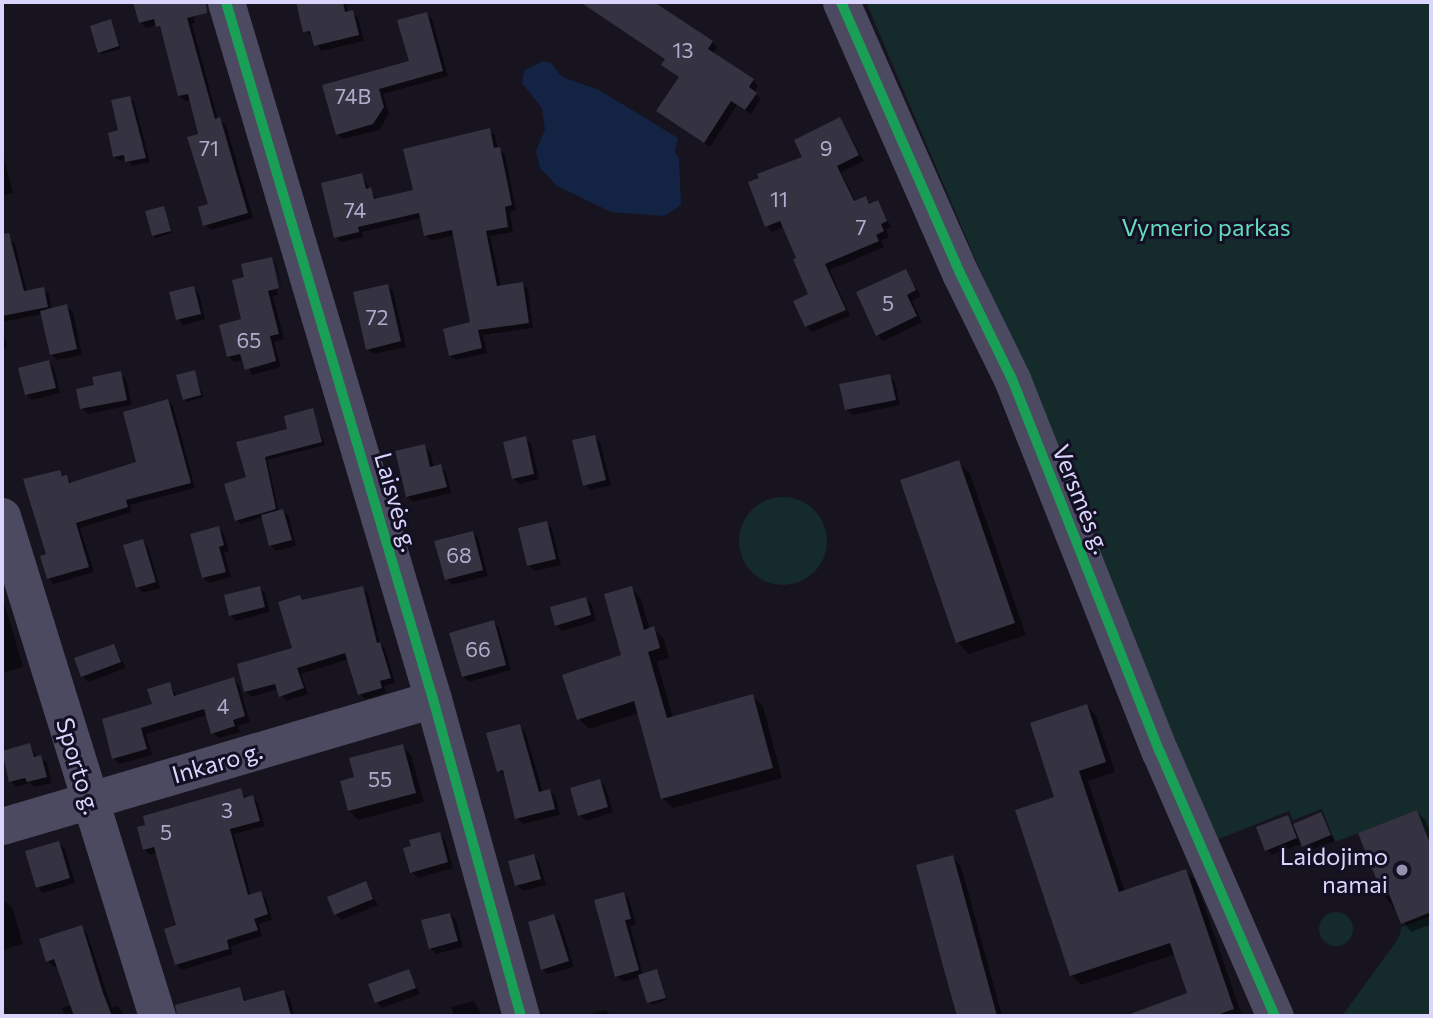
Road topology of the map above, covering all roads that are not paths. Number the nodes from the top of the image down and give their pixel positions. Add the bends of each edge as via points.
1 (226, 2) edge
2 (841, 2) edge
3 (2, 516) edge
4 (433, 699) junction
5 (89, 800) junction
6 (2, 826) edge
7 (157, 1016) edge
8 (522, 1016) edge
9 (1275, 1016) edge

1 - 4 street, Laisvės g.
2 - 9 street, Versmės g. via 960,273 1012,379 1160,752
3 - 5 street, Sporto g.
4 - 5 street, Inkaro g.
4 - 8 street, Laisvės g.
5 - 6 street, Inkaro g.
5 - 7 street, Sporto g.

